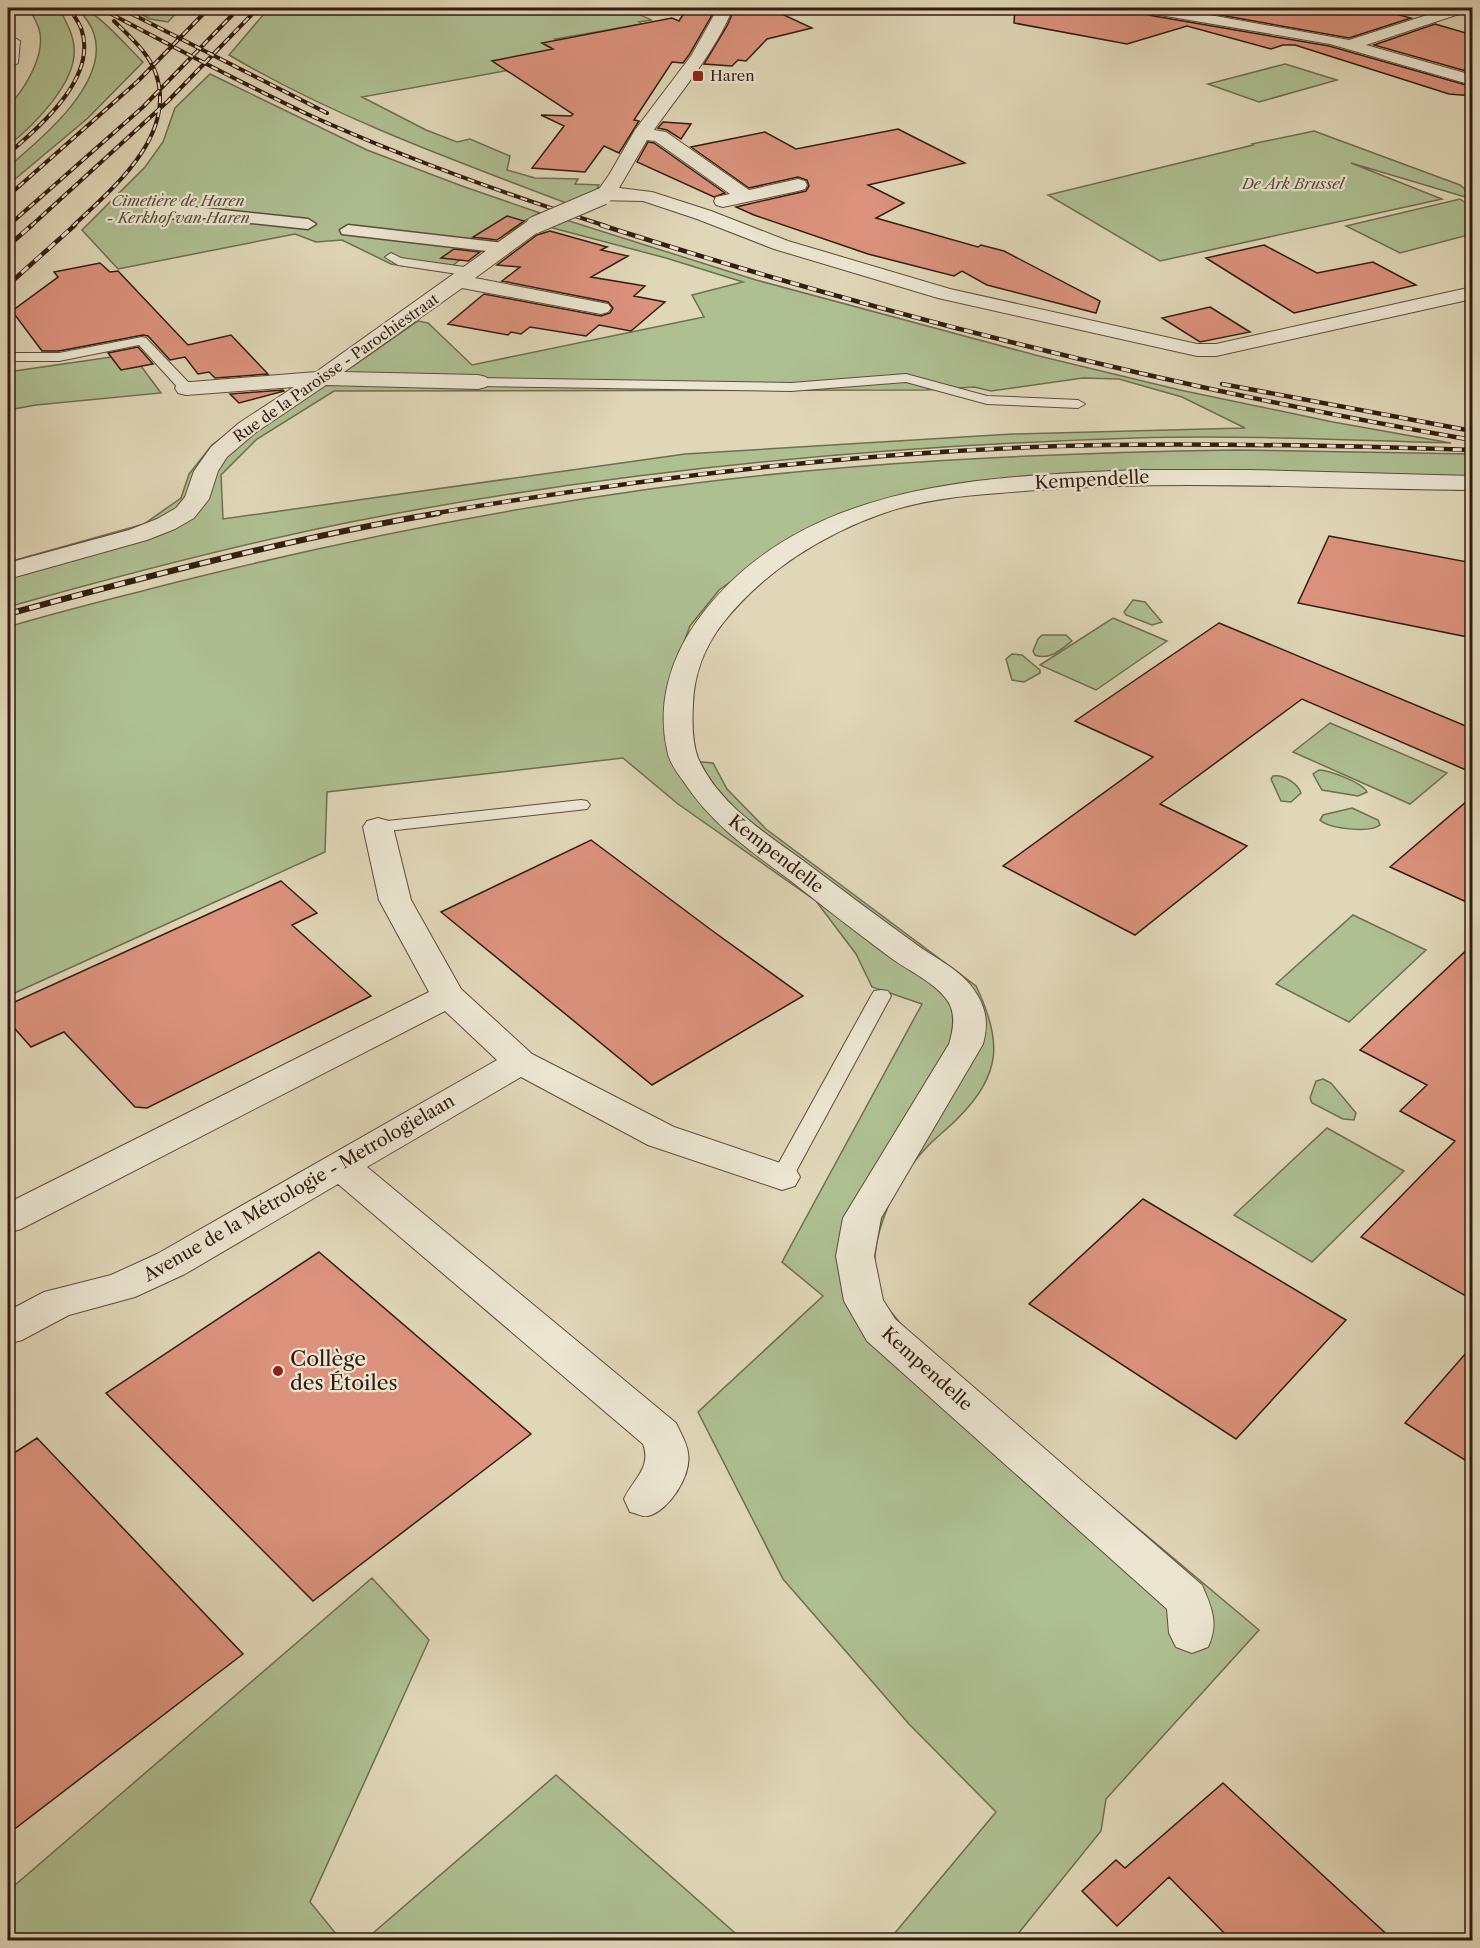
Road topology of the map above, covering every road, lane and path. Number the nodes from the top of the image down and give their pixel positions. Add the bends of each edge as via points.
1 (725, 8) edge
2 (1148, 8) edge
3 (1463, 8) edge
4 (8, 42) edge
5 (1349, 45) junction
6 (13, 63) dead end
7 (1473, 80) edge
8 (641, 134) junction
9 (618, 172) junction
10 (798, 184) dead end
11 (605, 195) junction
12 (745, 196) junction
13 (135, 205) dead end
14 (710, 209) junction
15 (504, 248) junction
16 (391, 257) dead end
17 (465, 277) junction
18 (1473, 293) edge
19 (601, 308) dead end
20 (8, 357) edge
21 (319, 378) junction
22 (478, 382) joint
23 (186, 388) joint
24 (1078, 404) dead end
25 (1473, 483) edge
26 (8, 571) edge
27 (581, 805) dead end
28 (378, 828) joint
29 (448, 996) junction
30 (881, 996) dead end
31 (520, 1062) junction
32 (340, 1165) junction
33 (782, 1177) joint
34 (8, 1219) edge
35 (8, 1329) edge
36 (645, 1498) dead end
37 (1192, 1633) dead end

1 - 8 street via 720,23 694,62
2 - 5 street
3 - 5 street
4 - 6 lane via 15,41
5 - 7 street
8 - 9 street
8 - 12 street via 660,136
9 - 11 street
9 - 14 street
10 - 12 street
11 - 14 street via 645,196
11 - 15 street, Rue de la Paroisse - Parochiestraat, bridge via 535,225
12 - 14 street
13 - 15 street via 156,207 154,211 164,215 184,211
14 - 18 street via 781,245 907,284 1197,350 1216,350
15 - 17 street, Rue de la Paroisse - Parochiestraat
16 - 17 lane
17 - 19 street
17 - 21 street, Rue de la Paroisse - Parochiestraat
20 - 23 lane via 55,358 142,341
21 - 22 street
21 - 23 street
21 - 26 street, Rue de la Paroisse - Parochiestraat via 219,452 206,471 198,499 185,513 138,535
22 - 24 lane via 791,387 906,378 996,401
25 - 37 street, Kempendelle via 1193,476 1075,479 963,489 884,506 851,517 815,536 751,578 705,627 684,668 678,690 682,756 724,815 906,954 951,983 969,1008 971,1026 966,1044 862,1218 855,1256 864,1300 881,1330 1186,1599
27 - 28 lane
28 - 29 street via 395,900
29 - 31 street
29 - 34 street
30 - 33 lane
31 - 32 street, Avenue de la Métrologie - Metrologielaan
31 - 33 street via 661,1136
32 - 35 street, Avenue de la Métrologie - Metrologielaan via 171,1264 121,1287 58,1303
32 - 36 street via 661,1435 668,1455 661,1482

